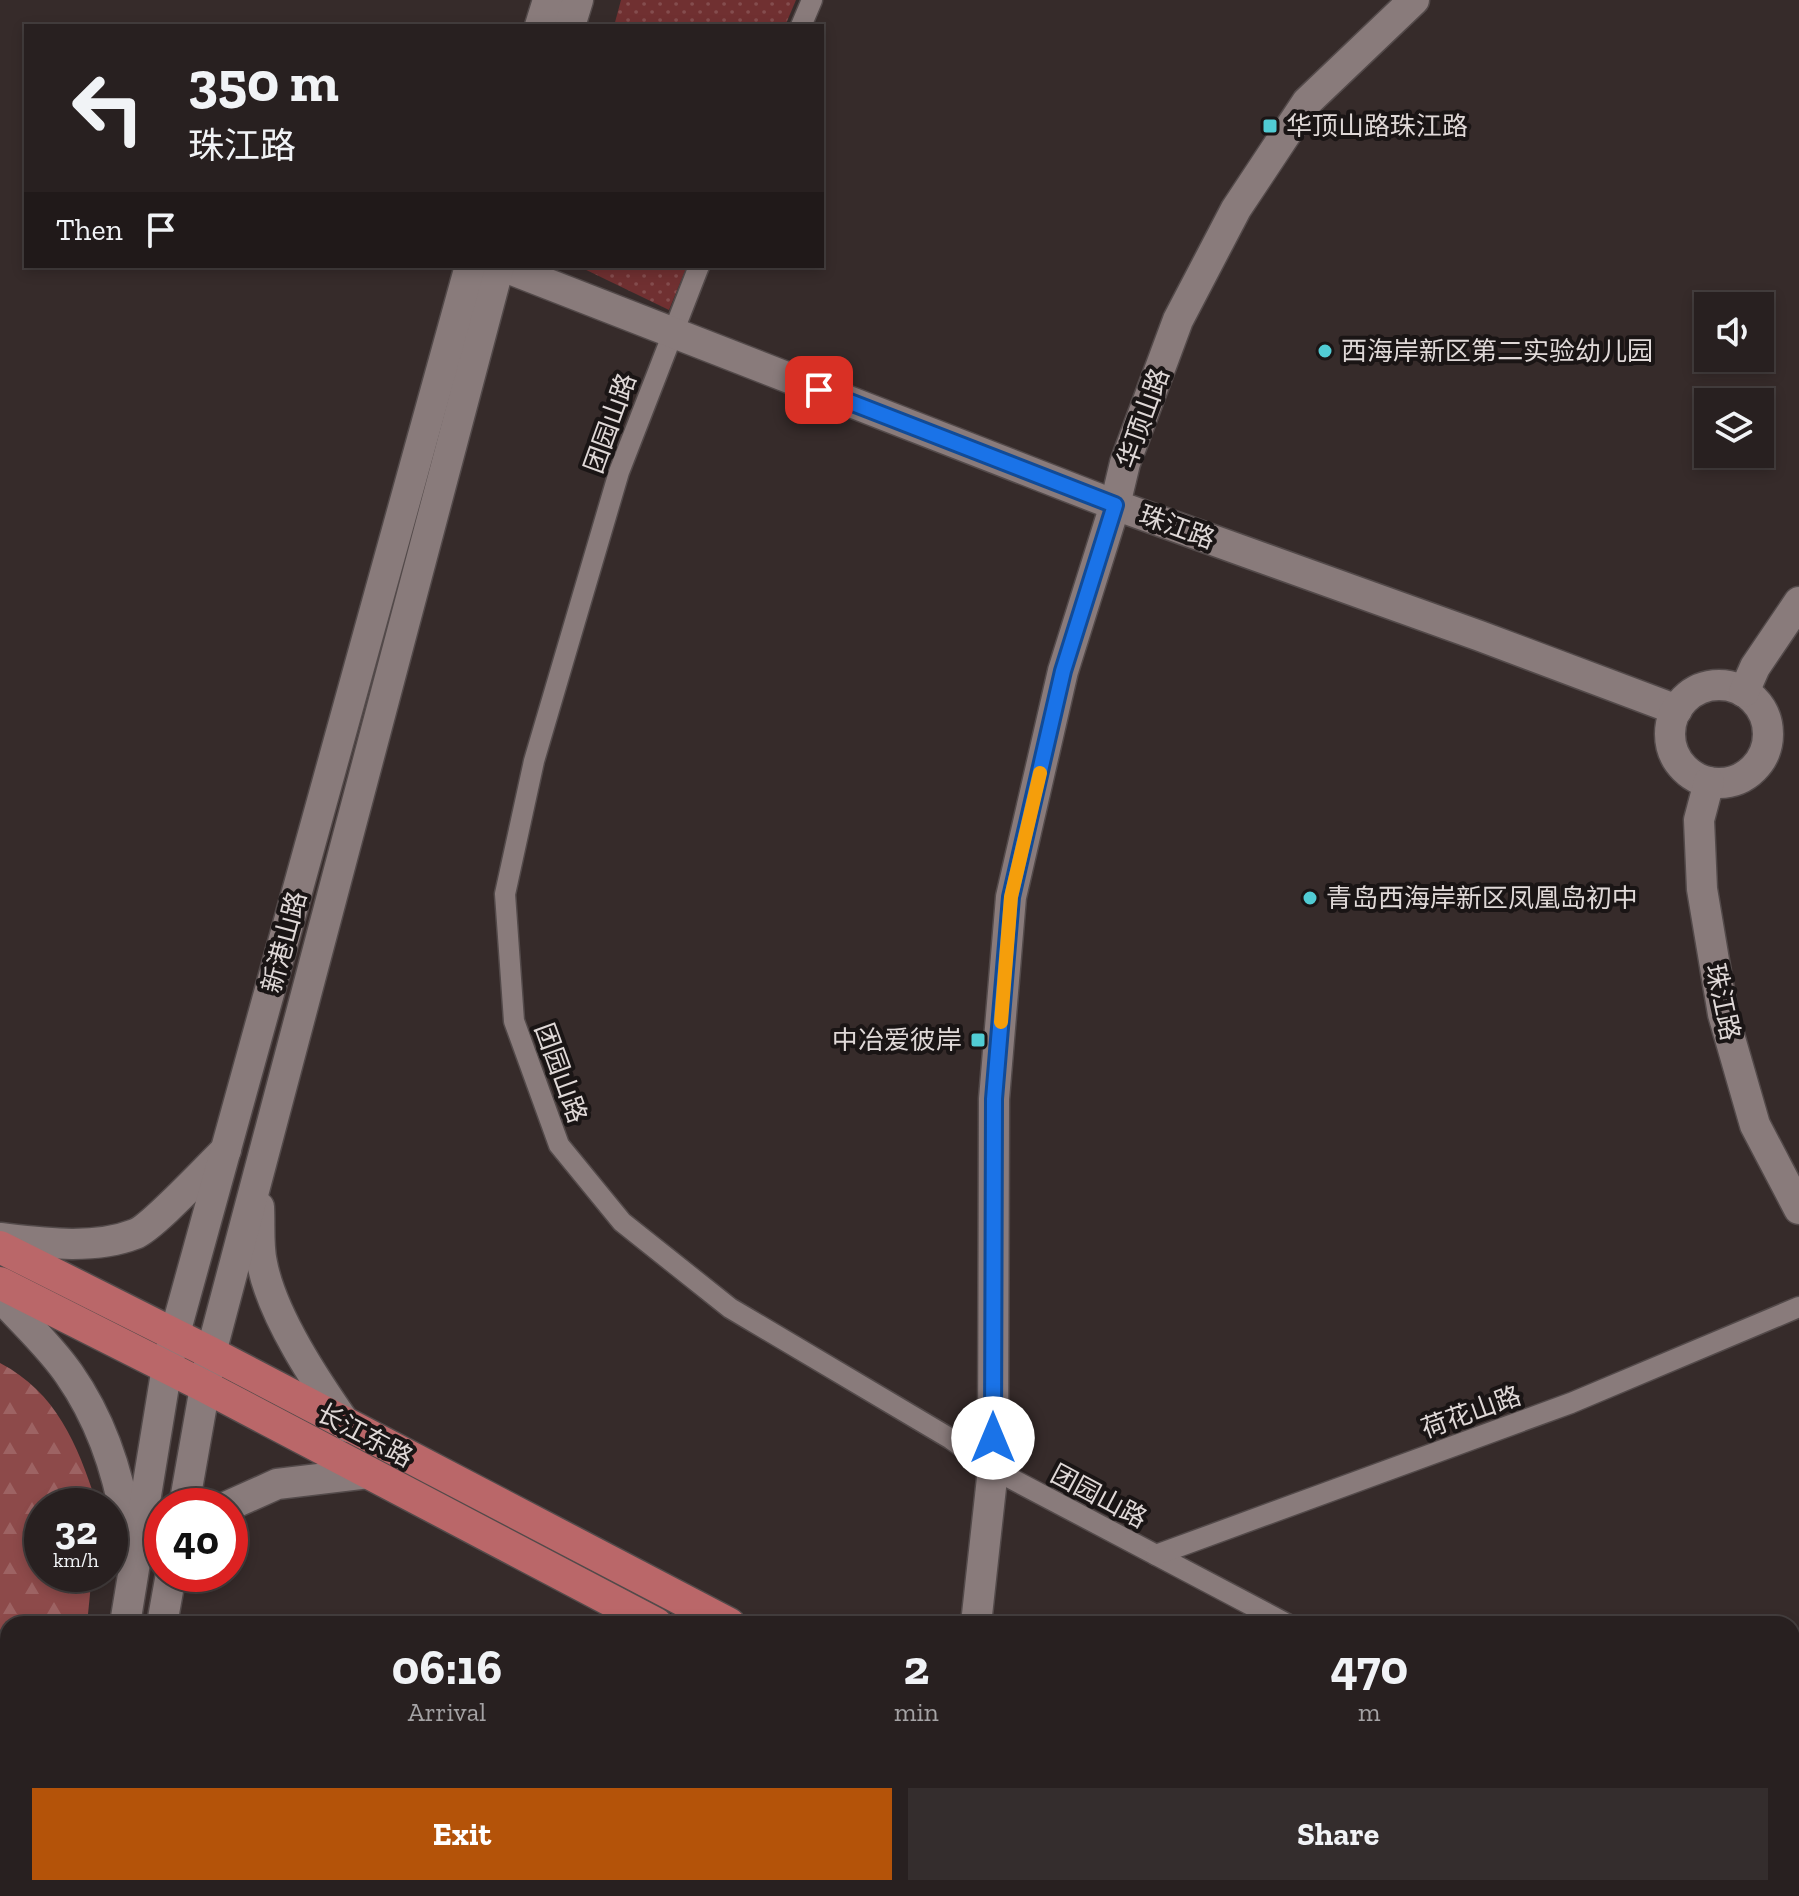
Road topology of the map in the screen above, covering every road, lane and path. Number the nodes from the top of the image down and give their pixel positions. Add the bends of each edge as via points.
1 (548, 0) edge
2 (578, 0) edge
3 (812, 0) edge
4 (1414, 0) edge
5 (541, 24) edge
6 (571, 24) edge
7 (802, 24) edge
8 (469, 268) edge
9 (499, 268) edge
10 (505, 268) edge
11 (698, 268) edge
12 (671, 332) junction
13 (1115, 505) junction
14 (1799, 602) edge
15 (1744, 692) junction
16 (1677, 710) junction
17 (1709, 782) junction
18 (228, 1149) junction
19 (258, 1174) junction
20 (1799, 1209) edge
21 (0, 1238) edge
22 (0, 1247) edge
23 (0, 1283) edge
24 (0, 1296) edge
25 (1799, 1307) edge
26 (171, 1352) junction
27 (211, 1353) junction
28 (204, 1386) junction
29 (348, 1427) junction
30 (993, 1469) junction
31 (369, 1473) junction
32 (187, 1488) edge
33 (248, 1497) edge
34 (1156, 1555) junction
35 (133, 1570) junction
36 (168, 1592) edge
37 (126, 1616) edge
38 (163, 1616) edge
39 (641, 1616) edge
40 (714, 1616) edge
41 (977, 1616) edge
42 (1272, 1616) edge

1 - 5 street
2 - 6 street
3 - 7 street
4 - 13 street, 华顶山路 via 1307,102 1236,209 1178,320 1125,463
8 - 18 street, 新港山路
9 - 19 street, 新港山路
10 - 12 street, 珠江路
11 - 12 street, 团园山路
12 - 13 street, 珠江路
12 - 30 street, 团园山路 via 619,472 531,776 505,894 514,1021 559,1145 622,1222 730,1308
13 - 16 street, 珠江路
13 - 30 street, 华顶山路 via 1063,671 1011,897 994,1099
14 - 15 street
15 - 16 street via 1727,685 1702,688
15 - 17 street via 1757,703 1768,725 1762,759 1742,777
16 - 17 street via 1671,744 1678,760
17 - 20 street, 珠江路 via 1699,820 1702,889 1723,1014 1755,1125
18 - 21 street via 138,1234 51,1244
18 - 26 street, 新港山路
19 - 27 street, 新港山路
19 - 29 street via 262,1263 281,1315 317,1383
22 - 26 main road, 长江东路
23 - 26 main road, 长江东路
24 - 35 street via 69,1373 92,1414 114,1463
25 - 34 street, 荷花山路 via 1571,1403
26 - 27 main road, 长江东路
26 - 28 main road, 长江东路
26 - 35 street, 新港山路
27 - 28 street, 新港山路
27 - 29 main road, 长江东路
28 - 31 main road, 长江东路
28 - 32 street, 新港山路
29 - 40 main road, 长江东路
30 - 34 street, 团园山路
30 - 41 street, 华顶山路
31 - 33 street via 277,1484
31 - 39 main road, 长江东路
34 - 42 street, 团园山路
35 - 37 street, 新港山路
36 - 38 street

